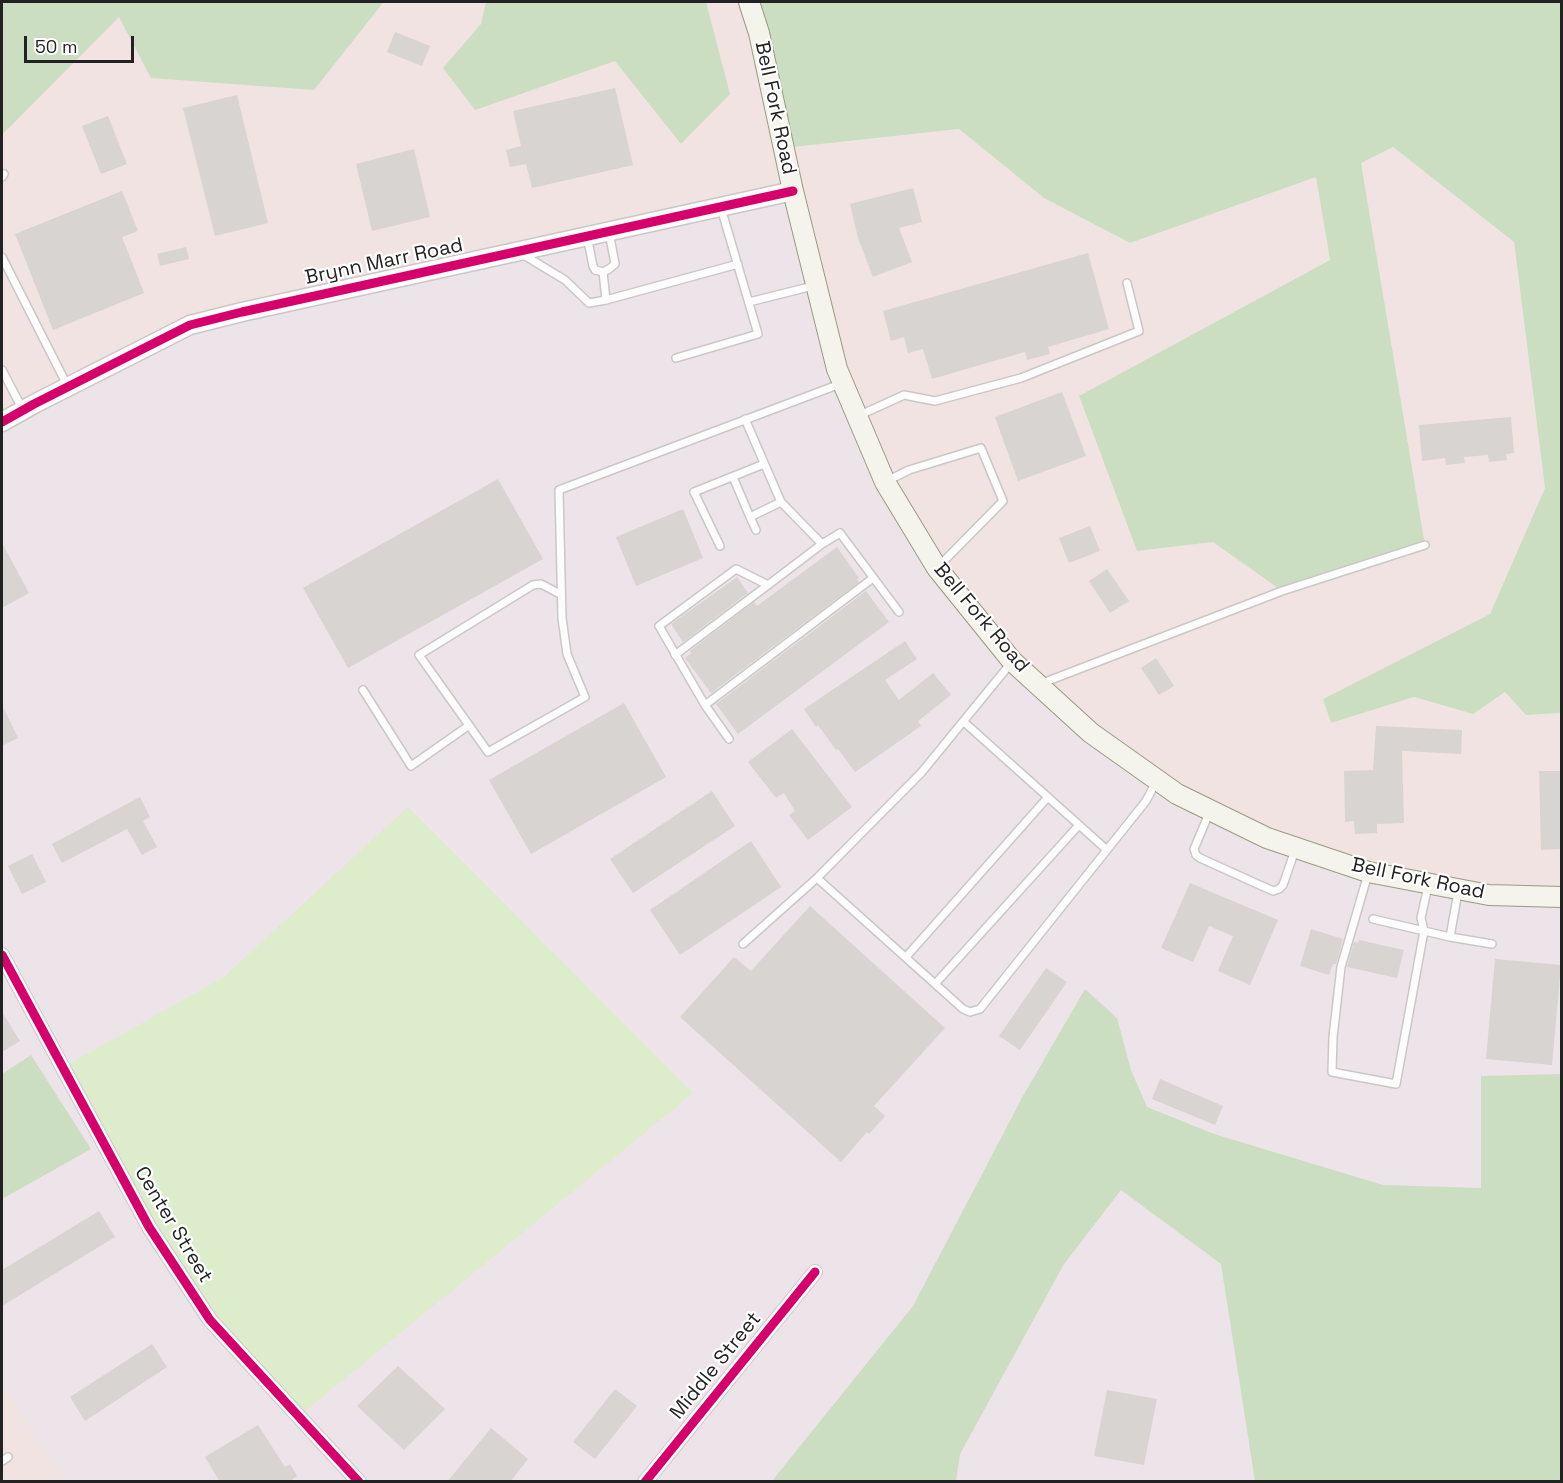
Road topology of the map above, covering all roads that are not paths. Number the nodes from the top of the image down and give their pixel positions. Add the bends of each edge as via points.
1 (748, 2) edge
2 (794, 191) junction
3 (721, 207) junction
4 (609, 232) junction
5 (587, 236) junction
6 (518, 251) junction
7 (2, 257) edge
8 (738, 264) junction
9 (603, 272) junction
10 (1127, 283) dead end
11 (816, 285) junction
12 (606, 300) junction
13 (749, 302) junction
14 (676, 358) dead end
15 (2, 370) edge
16 (842, 383) junction
17 (68, 387) junction
18 (24, 410) junction
19 (856, 417) junction
20 (746, 419) junction
21 (2, 422) edge
22 (764, 464) junction
23 (733, 477) junction
24 (885, 482) junction
25 (781, 502) junction
26 (750, 516) junction
27 (756, 530) dead end
28 (822, 544) junction
29 (1425, 545) dead end
30 (720, 546) dead end
31 (937, 568) junction
32 (873, 578) junction
33 (768, 585) junction
34 (560, 594) junction
35 (899, 612) dead end
36 (675, 655) junction
37 (1012, 661) junction
38 (1038, 685) junction
39 (363, 690) dead end
40 (705, 705) junction
41 (964, 722) junction
42 (468, 726) junction
43 (729, 739) dead end
44 (1157, 780) junction
45 (1048, 797) junction
46 (1210, 810) junction
47 (1079, 825) junction
48 (1296, 848) junction
49 (1107, 850) junction
50 (1368, 872) junction
51 (817, 878) junction
52 (1428, 884) junction
53 (1459, 889) junction
54 (1562, 897) edge
55 (1373, 919) dead end
56 (1424, 931) junction
57 (1450, 937) junction
58 (743, 944) dead end
59 (1492, 944) dead end
60 (2, 955) edge
61 (906, 957) junction
62 (935, 984) junction
63 (815, 1272) dead end
64 (359, 1482) edge
65 (645, 1482) edge

1 - 2 main road, Bell Fork Road via 759,33
2 - 3 street, Brynn Marr Road
2 - 11 main road, Bell Fork Road
3 - 4 street, Brynn Marr Road
3 - 8 lane
4 - 5 street, Brynn Marr Road
4 - 9 lane via 615,264
5 - 6 street, Brynn Marr Road
5 - 9 lane via 593,266
6 - 12 lane via 565,280 589,303
6 - 17 street, Brynn Marr Road via 190,325
7 - 17 lane
8 - 12 lane
8 - 13 lane
9 - 12 lane
10 - 19 lane via 1139,331 1021,378 935,400 904,395
11 - 13 lane
11 - 16 main road, Bell Fork Road
13 - 14 lane via 758,334
15 - 18 lane
16 - 19 main road, Bell Fork Road
16 - 20 lane
17 - 18 street, Brynn Marr Road
18 - 21 street, Brynn Marr Road
19 - 24 main road, Bell Fork Road
20 - 22 lane
20 - 34 lane via 559,490
22 - 23 lane
22 - 25 lane
23 - 26 lane
23 - 30 lane via 694,492
24 - 31 main road, Bell Fork Road
24 - 31 lane via 909,470 981,448 1003,501
25 - 26 lane
25 - 28 lane
26 - 27 lane
28 - 32 lane via 840,533
28 - 33 lane
29 - 38 lane via 1282,591
31 - 37 main road, Bell Fork Road
32 - 35 lane
32 - 40 lane
33 - 36 lane
33 - 36 lane via 736,569 659,626
34 - 42 lane via 541,584 533,585 419,655
34 - 42 lane via 567,654 585,697 488,752
36 - 40 lane
37 - 38 main road, Bell Fork Road
37 - 41 lane
38 - 44 main road, Bell Fork Road via 1091,733
39 - 42 lane via 411,766
40 - 43 lane
41 - 45 lane
41 - 51 lane via 921,773
44 - 46 main road, Bell Fork Road
44 - 49 lane via 1146,801
45 - 47 lane
45 - 61 lane
46 - 48 main road, Bell Fork Road
46 - 48 lane via 1194,849 1196,855 1273,891 1283,885
47 - 49 lane
47 - 62 lane
48 - 50 main road, Bell Fork Road
49 - 62 lane via 980,1009 963,1009
50 - 52 main road, Bell Fork Road
50 - 56 lane via 1341,967 1332,1072 1396,1084
51 - 58 lane
51 - 61 lane
52 - 53 main road, Bell Fork Road
52 - 56 lane via 1421,918
53 - 54 main road, Bell Fork Road via 1489,895
53 - 57 lane
55 - 56 lane
56 - 57 lane
57 - 59 lane
60 - 64 street, Center Street via 149,1227 210,1320
61 - 62 lane
63 - 65 street, Middle Street

